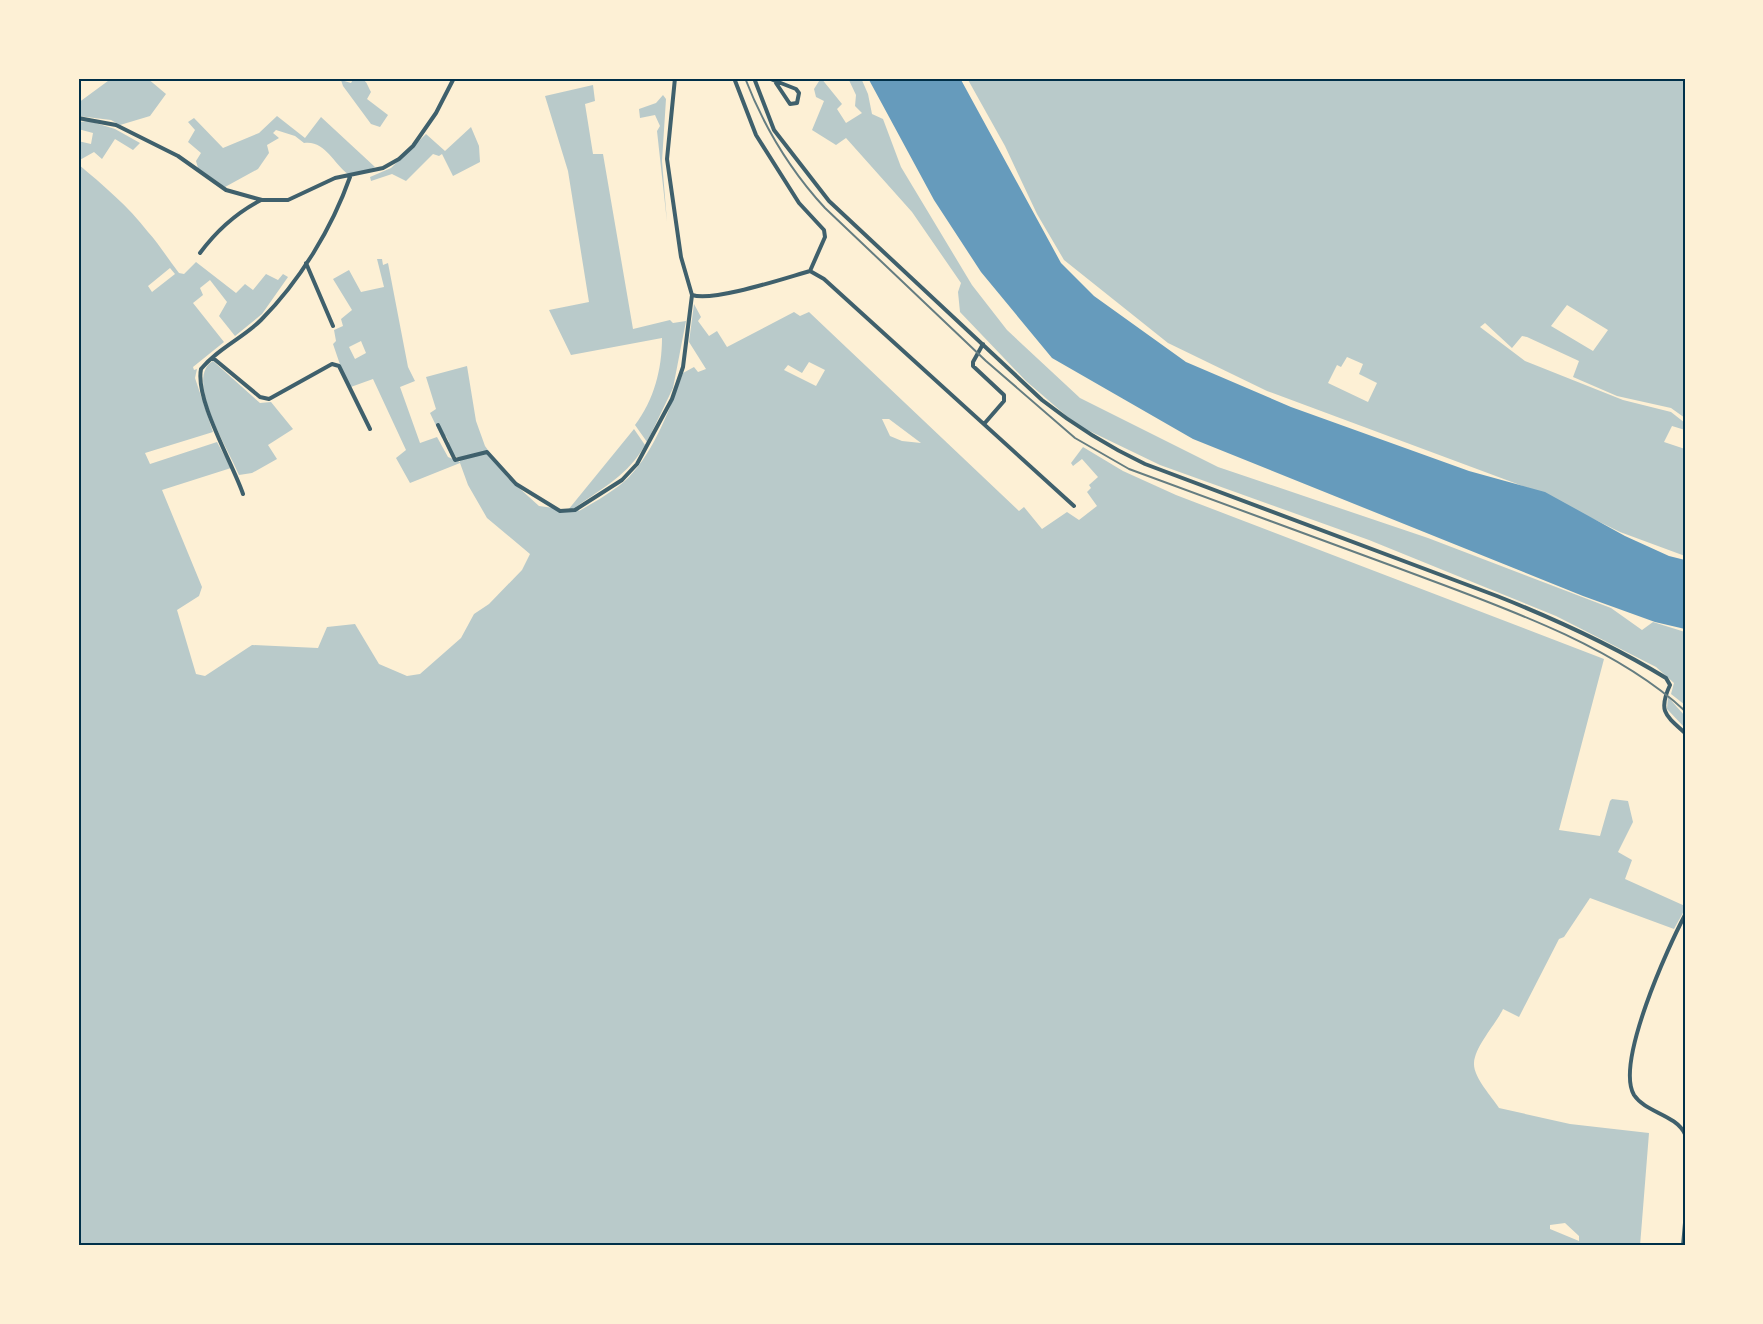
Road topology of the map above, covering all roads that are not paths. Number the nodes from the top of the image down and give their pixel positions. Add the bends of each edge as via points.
1 (454, 78) edge
2 (675, 78) edge
3 (734, 78) edge
4 (754, 78) edge
5 (768, 78) edge
6 (776, 83) junction
7 (78, 117) edge
8 (350, 177) junction
9 (262, 200) junction
10 (200, 253) dead end
11 (306, 263) junction
12 (810, 271) junction
13 (692, 295) junction
14 (333, 326) dead end
15 (983, 344) junction
16 (213, 358) junction
17 (984, 424) junction
18 (438, 425) dead end
19 (370, 429) dead end
20 (243, 494) dead end
21 (1074, 506) dead end
22 (1685, 733) edge
23 (1685, 915) edge
24 (1685, 1134) edge
25 (1685, 1223) edge
26 (1683, 1246) edge

1 - 8 street via 436,112 399,159
2 - 13 street via 667,159 681,257
3 - 12 street via 756,135 799,203 824,230 823,243
4 - 15 street via 774,130 829,201
5 - 6 street
6 - 6 street via 796,89 797,103 790,104
7 - 9 street via 117,125 177,156 226,189
8 - 9 street via 335,178 288,200
8 - 11 street via 337,213
9 - 10 street via 242,210 214,234
11 - 14 street
11 - 16 street via 262,319
12 - 13 street via 747,288
12 - 17 street via 824,279
13 - 18 street via 683,367 672,399 648,445 622,480 575,510 560,511 516,484 487,452 455,460
15 - 17 street via 973,366 1004,395 1004,401
15 - 22 street via 1042,400 1103,444 1145,464 1554,619 1660,674 1670,683 1664,711
16 - 19 street via 260,397 269,399 332,364 339,366
16 - 20 street via 201,369 199,380
17 - 21 street
23 - 24 street via 1662,959 1629,1074 1635,1095 1671,1119
25 - 26 street

